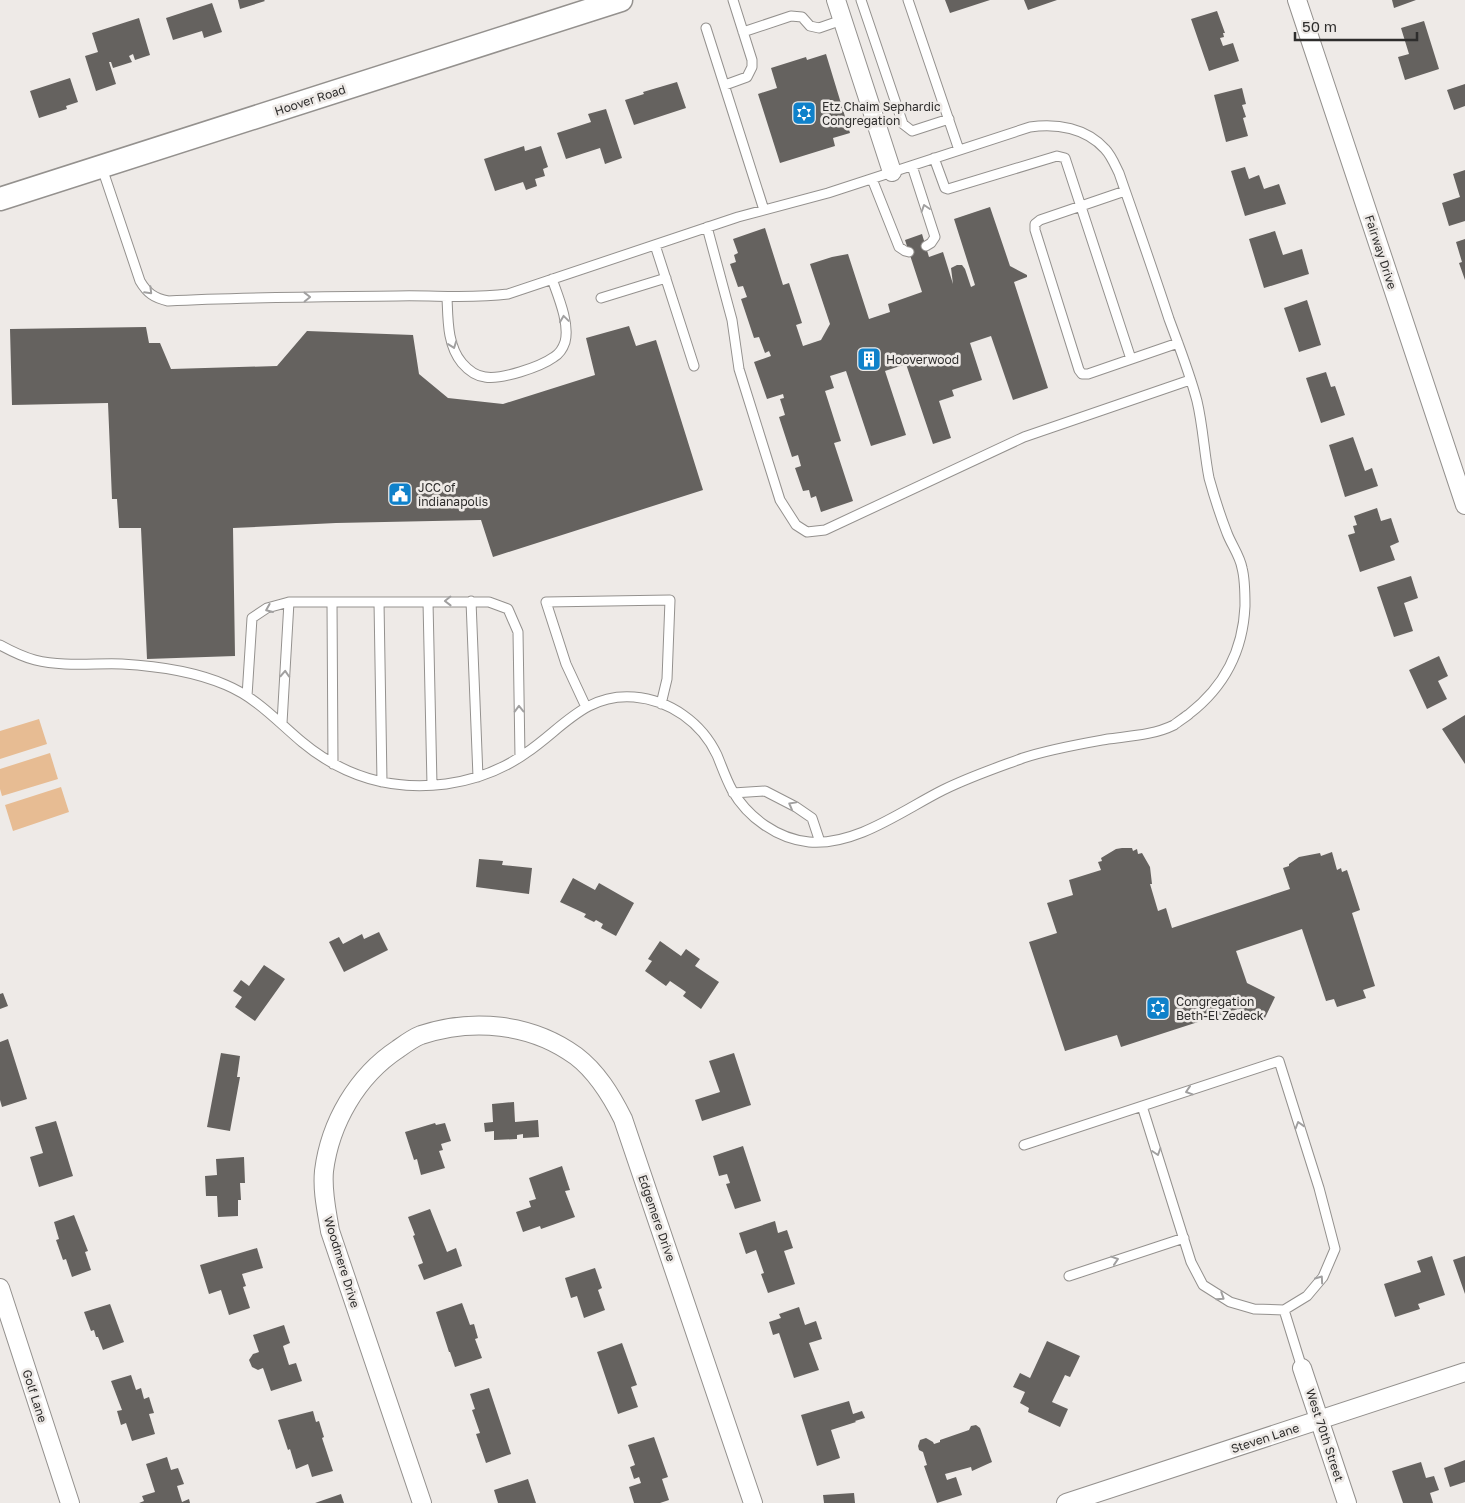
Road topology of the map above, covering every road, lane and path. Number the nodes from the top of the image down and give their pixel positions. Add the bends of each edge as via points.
1 (621, 0) edge
2 (733, 0) edge
3 (836, 0) edge
4 (861, 0) edge
5 (908, 0) edge
6 (1297, 0) edge
7 (595, 4) edge
8 (842, 20) junction
9 (706, 28) dead end
10 (743, 32) junction
11 (726, 85) junction
12 (949, 119) junction
13 (959, 150) junction
14 (934, 158) junction
15 (102, 166) junction
16 (912, 166) junction
17 (892, 172) junction
18 (872, 179) junction
19 (1125, 191) junction
20 (0, 199) edge
21 (1080, 206) junction
22 (764, 210) junction
23 (707, 227) junction
24 (655, 245) junction
25 (926, 246) dead end
26 (909, 252) dead end
27 (666, 278) junction
28 (552, 279) junction
29 (447, 297) junction
30 (601, 298) dead end
31 (1178, 342) junction
32 (1131, 359) junction
33 (694, 366) dead end
34 (1190, 380) junction
35 (1465, 505) edge
36 (471, 601) junction
37 (289, 602) junction
38 (332, 602) junction
39 (379, 602) junction
40 (428, 602) junction
41 (0, 645) edge
42 (247, 696) junction
43 (661, 704) junction
44 (586, 707) junction
45 (282, 723) junction
46 (520, 757) junction
47 (333, 764) junction
48 (478, 777) junction
49 (382, 782) junction
50 (432, 785) junction
51 (733, 793) junction
52 (820, 842) junction
53 (466, 1026) joint
54 (1142, 1106) junction
55 (1024, 1145) dead end
56 (1184, 1238) junction
57 (1069, 1276) dead end
58 (0, 1288) edge
59 (1284, 1310) junction
60 (1302, 1368) joint
61 (1465, 1372) edge
62 (1320, 1420) junction
63 (70, 1503) edge
64 (422, 1503) edge
65 (753, 1503) edge
66 (1066, 1503) edge
67 (1347, 1503) edge

1 - 7 street, Hoover Road
2 - 10 lane
3 - 8 street
4 - 12 lane via 903,124 912,131
5 - 12 lane
6 - 35 street, Fairway Drive
7 - 15 street, Hoover Road
8 - 10 lane via 818,28 810,26 802,16 791,16
8 - 17 street
9 - 11 lane
10 - 11 lane via 752,67 748,77
11 - 22 lane
12 - 13 lane
13 - 14 lane
13 - 19 lane via 1030,126 1066,127 1087,135 1106,150
14 - 16 lane
14 - 21 lane via 948,189 1061,157 1067,161
15 - 20 street, Hoover Road
15 -> 29 lane via 140,281 146,291 158,299
16 - 17 lane
25 -> 16 lane via 935,237
17 - 18 lane
18 - 22 lane
18 - 26 lane via 899,247
19 - 21 lane
19 - 31 lane
21 - 32 lane
21 - 32 lane via 1035,224 1079,370 1088,374
22 - 23 lane
23 - 24 lane
23 - 34 lane via 732,320 739,369 780,500 796,524 807,532 825,530 1024,437
24 - 27 lane
24 - 28 lane
27 - 30 lane
27 - 33 lane
28 - 29 lane via 508,294
29 -> 28 lane via 450,337 462,363 477,375 497,377 533,367 561,351 566,340 565,322
31 - 32 lane
31 - 34 lane
34 - 52 lane via 1197,402 1210,479 1227,534 1242,566 1245,608 1242,626 1237,651 1221,684 1174,725 1149,733 1032,755 942,790 870,830
36 -> 40 lane
46 -> 36 lane via 518,632 508,609 489,602
36 - 48 lane
37 - 38 lane
37 -> 42 lane via 267,608 252,618
45 -> 37 lane
38 - 39 lane
38 - 47 lane
39 - 40 lane
39 - 49 lane
40 - 50 lane
41 - 42 lane via 17,654 55,664 151,666 181,672 226,685
42 - 45 lane
43 - 44 lane via 633,697 612,698
43 - 44 lane via 667,679 670,600 546,602 566,664
43 - 51 lane via 677,711 705,734
44 - 46 lane
45 - 47 lane
46 - 48 lane
47 - 49 lane
48 - 50 lane
49 - 50 lane
51 - 52 lane via 766,827 790,838
52 -> 51 lane via 812,818 796,807 764,791
53 - 64 street, Woodmere Drive via 420,1036 388,1055 371,1070 348,1100 332,1135 324,1172 330,1231
53 - 65 street, Edgemere Drive via 490,1025 542,1037 577,1057 613,1098 623,1119
54 - 55 lane
54 -> 56 lane
59 -> 54 lane via 1313,1290 1323,1277 1335,1249 1278,1061
57 -> 56 lane
56 -> 59 lane via 1191,1262 1203,1285 1230,1302 1254,1309
58 - 63 street, Golf Lane
59 - 60 lane
60 - 62 street, West 70th Street
61 - 62 street, Steven Lane
62 - 66 street, Steven Lane
62 - 67 street, West 70th Street

